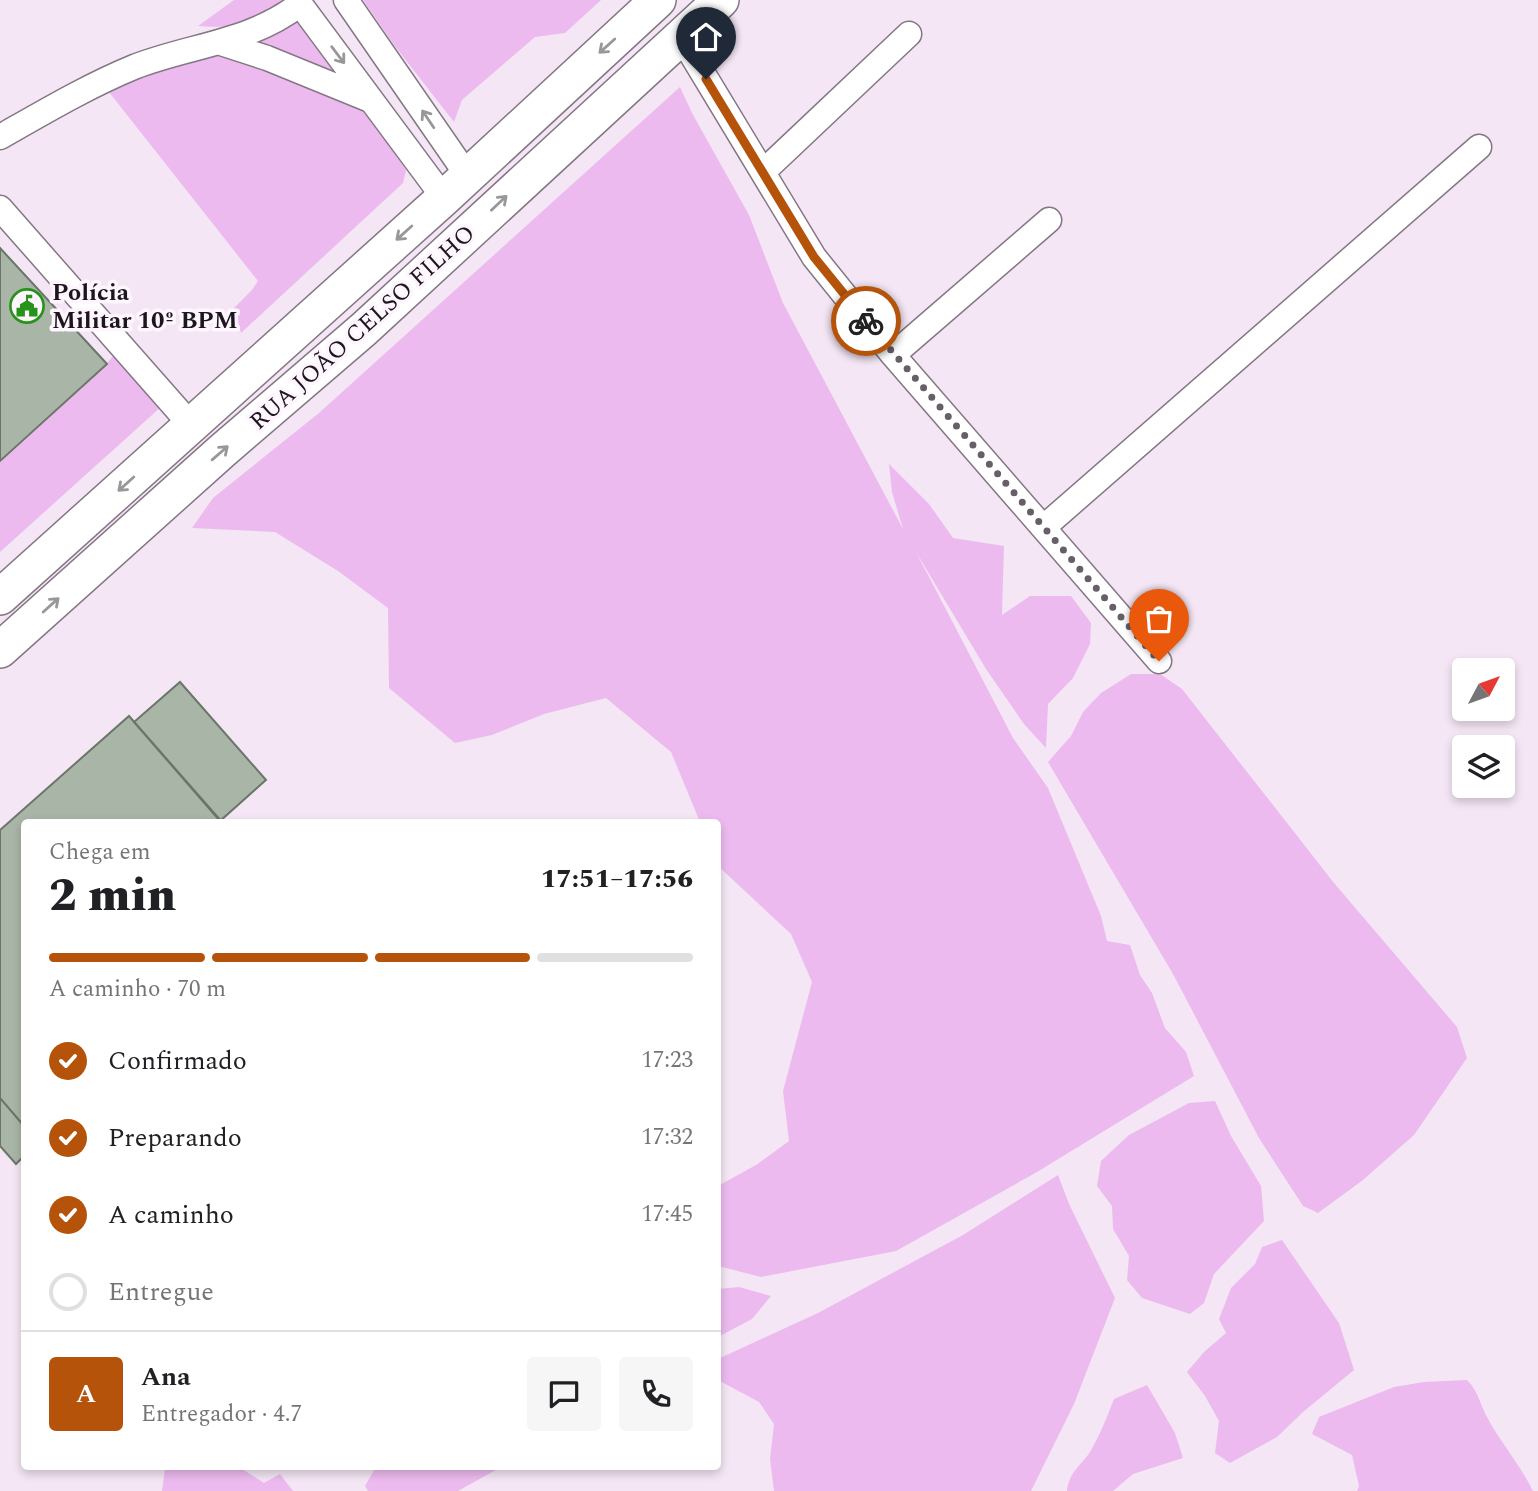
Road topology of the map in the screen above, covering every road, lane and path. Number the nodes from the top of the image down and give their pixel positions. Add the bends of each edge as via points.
1 (346, 0) edge
2 (658, 0) edge
3 (721, 0) edge
4 (299, 2) edge
5 (909, 34) dead end
6 (681, 37) junction
7 (221, 43) junction
8 (372, 101) junction
9 (0, 137) edge
10 (1479, 147) dead end
11 (763, 172) junction
12 (455, 186) junction
13 (0, 208) edge
14 (1049, 220) dead end
15 (893, 355) junction
16 (191, 425) junction
17 (1044, 527) junction
18 (0, 597) edge
19 (0, 650) edge
20 (1159, 661) dead end

12 -> 1 street
2 -> 12 main road, RUA JOÃO CELSO FILHO
3 - 6 main road, RUA JOÃO CELSO FILHO
4 - 7 street via 288,14
4 -> 8 street
5 - 11 street
6 - 11 street
19 -> 6 main road, RUA JOÃO CELSO FILHO via 364,329
7 - 8 street
7 - 9 street via 136,66
8 - 12 street
10 - 17 street
11 - 15 street via 814,257
12 -> 16 main road, RUA JOÃO CELSO FILHO
13 - 16 street
14 - 15 street
15 - 17 street
16 -> 18 main road, RUA JOÃO CELSO FILHO
17 - 20 street

